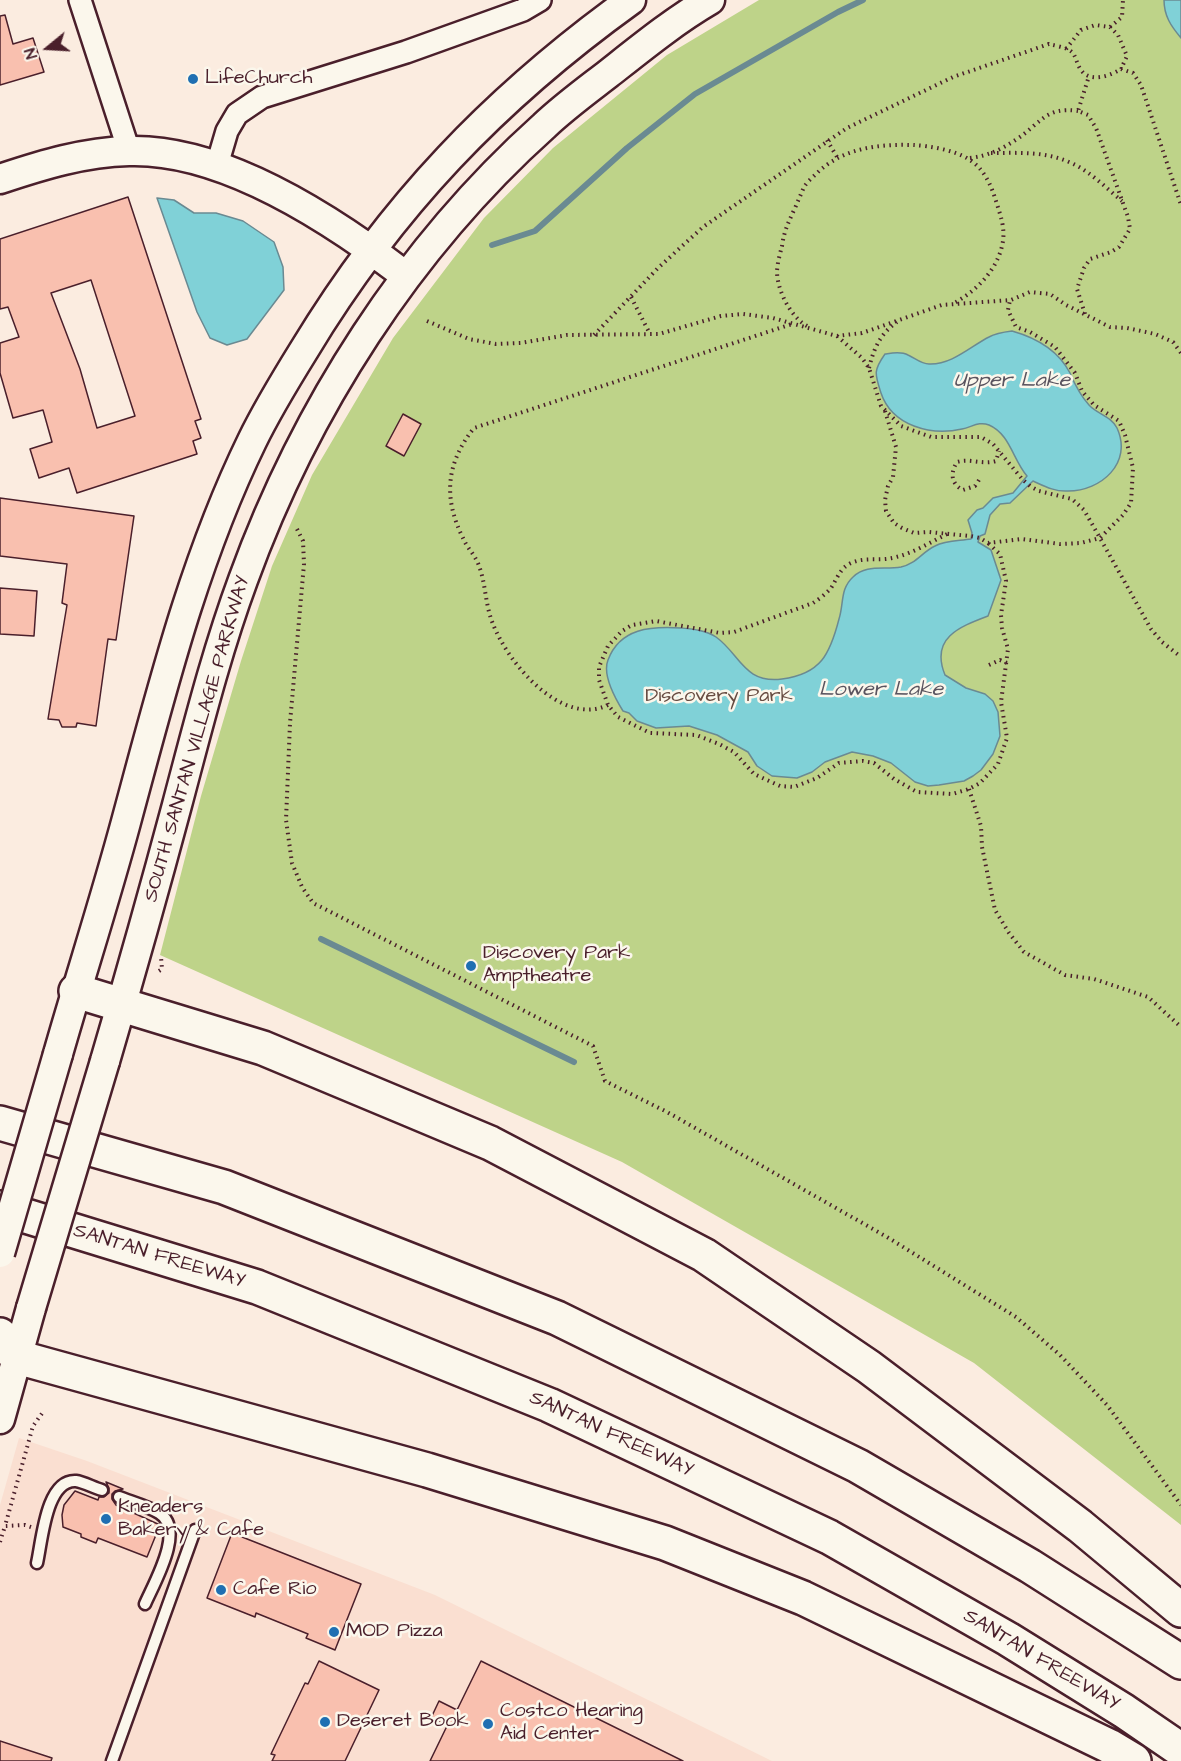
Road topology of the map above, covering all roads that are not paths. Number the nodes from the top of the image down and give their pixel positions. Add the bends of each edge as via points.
1 (80, 0) edge
2 (540, 0) edge
3 (631, 0) edge
4 (710, 0) edge
5 (129, 151) junction
6 (217, 165) junction
7 (0, 179) edge
8 (370, 249) junction
9 (406, 276) junction
10 (76, 991) junction
11 (122, 1005) junction
12 (0, 1123) edge
13 (0, 1208) edge
14 (0, 1253) edge
15 (9, 1346) edge
16 (0, 1419) edge
17 (102, 1490) dead end
18 (119, 1497) dead end
19 (195, 1530) dead end
20 (37, 1563) dead end
21 (145, 1604) dead end
22 (1181, 1610) edge
23 (1181, 1662) edge
24 (1181, 1750) edge
25 (112, 1761) edge
26 (1134, 1761) edge

1 - 5 street
2 - 6 street via 523,10 406,52 262,97 237,114 227,131
3 - 8 main road via 501,105 421,186
4 - 9 main road, SOUTH SANTAN VILLAGE PARKWAY via 650,40 543,126 460,211
5 - 6 main road via 189,157
5 - 7 main road via 63,160
6 - 8 main road via 290,200
8 - 9 main road
8 - 10 main road via 284,382 252,441 214,529 173,648
9 - 11 main road, SOUTH SANTAN VILLAGE PARKWAY via 350,359 295,456 242,582 202,711
10 - 11 highway
10 - 14 main road, bridge
11 - 15 main road, SOUTH SANTAN VILLAGE PARKWAY, bridge via 31,1308
11 - 22 highway via 263,1048 490,1143 704,1255 869,1367 1080,1526
12 - 23 highway via 224,1187 557,1318 858,1466 1030,1566
13 - 24 highway, SANTAN FREEWAY via 257,1287 549,1405 830,1538 1008,1639
15 - 16 main road, SOUTH SANTAN VILLAGE PARKWAY
15 - 26 highway via 665,1543 803,1598
17 - 20 lane via 75,1481 62,1484 51,1497
18 - 21 lane via 159,1513 170,1526 168,1549
19 - 25 lane

